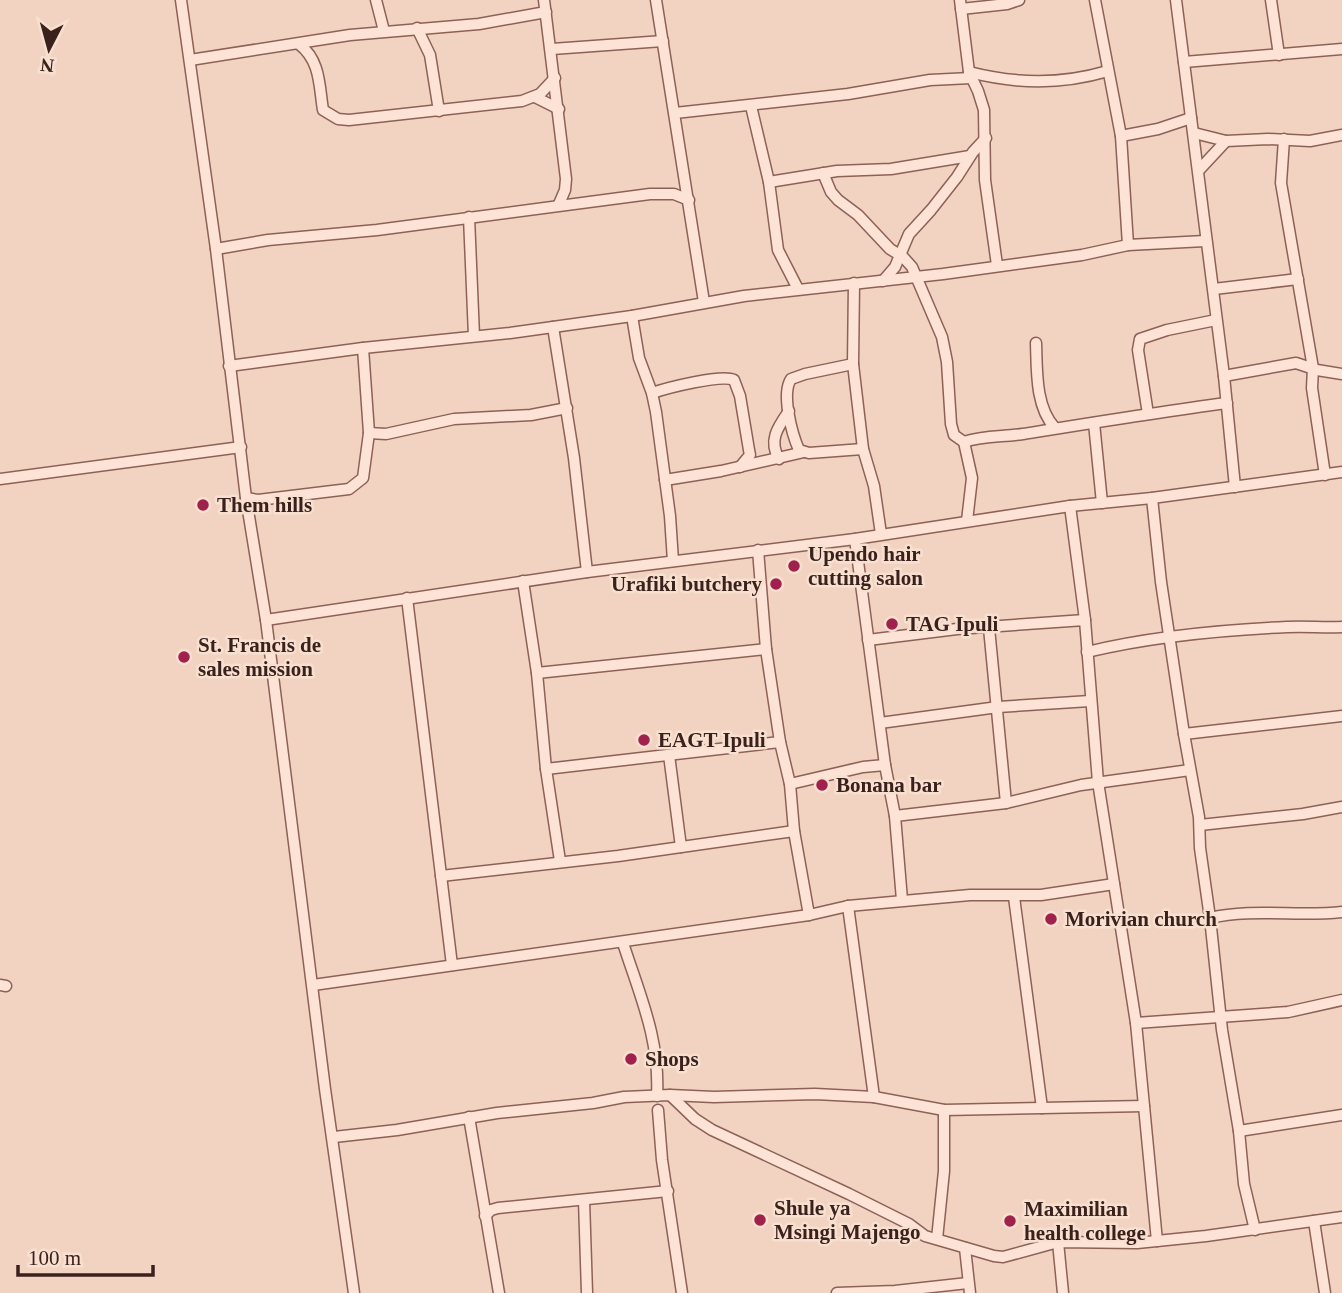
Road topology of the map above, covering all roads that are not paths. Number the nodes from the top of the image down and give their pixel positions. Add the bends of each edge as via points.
1 (181, 0) edge
2 (376, 0) edge
3 (544, 0) edge
4 (656, 0) edge
5 (1019, 0) edge
6 (1094, 0) edge
7 (1176, 0) edge
8 (1271, 0) edge
9 (960, 4) edge
10 (546, 12) junction
11 (416, 28) junction
12 (384, 32) junction
13 (663, 41) junction
14 (299, 44) junction
15 (552, 49) junction
16 (1342, 50) edge
17 (1279, 55) junction
18 (190, 60) junction
19 (1184, 62) junction
20 (1108, 71) junction
21 (970, 75) junction
22 (555, 78) junction
23 (535, 97) junction
24 (751, 106) junction
25 (559, 109) junction
26 (439, 111) junction
27 (675, 113) junction
28 (1191, 118) junction
29 (1194, 132) junction
30 (1342, 135) edge
31 (1121, 136) junction
32 (986, 138) junction
33 (1284, 139) junction
34 (1226, 141) junction
35 (970, 156) junction
36 (1199, 170) junction
37 (823, 173) junction
38 (769, 182) junction
39 (567, 184) junction
40 (689, 200) junction
41 (581, 202) junction
42 (559, 204) junction
43 (469, 217) junction
44 (1205, 241) junction
45 (1128, 245) junction
46 (216, 249) junction
47 (901, 255) junction
48 (997, 265) junction
49 (915, 278) junction
50 (1298, 279) junction
51 (883, 281) junction
52 (854, 284) junction
53 (798, 289) junction
54 (1214, 289) junction
55 (704, 302) junction
56 (632, 316) junction
57 (1216, 320) junction
58 (554, 327) junction
59 (474, 337) junction
60 (1036, 342) dead end
61 (363, 348) junction
62 (853, 365) junction
63 (229, 366) junction
64 (1313, 368) junction
65 (1342, 374) edge
66 (1224, 376) junction
67 (652, 393) junction
68 (1227, 403) junction
69 (566, 408) junction
70 (789, 411) junction
71 (1147, 414) junction
72 (1094, 423) junction
73 (1055, 428) junction
74 (369, 433) junction
75 (964, 442) junction
76 (241, 447) junction
77 (863, 449) junction
78 (804, 452) junction
79 (779, 459) junction
80 (740, 467) junction
81 (1342, 472) edge
82 (1325, 475) junction
83 (0, 479) edge
84 (665, 480) junction
85 (1235, 487) junction
86 (246, 498) junction
87 (1152, 498) junction
88 (1102, 503) junction
89 (1070, 506) junction
90 (967, 521) junction
91 (881, 534) junction
92 (855, 539) junction
93 (758, 550) junction
94 (673, 561) junction
95 (587, 572) junction
96 (523, 581) junction
97 (407, 597) junction
98 (266, 620) junction
99 (1085, 620) junction
100 (1342, 627) edge
101 (989, 628) junction
102 (1170, 636) junction
103 (868, 640) junction
104 (766, 649) junction
105 (1087, 652) junction
106 (537, 673) junction
107 (1090, 701) junction
108 (998, 707) junction
109 (1342, 716) edge
110 (880, 723) junction
111 (1184, 734) junction
112 (780, 742) junction
113 (669, 755) junction
114 (886, 765) junction
115 (546, 769) junction
116 (1190, 770) junction
117 (1098, 782) junction
118 (790, 784) junction
119 (1006, 803) junction
120 (1342, 807) edge
121 (895, 816) junction
122 (1200, 825) junction
123 (794, 831) junction
124 (681, 847) junction
125 (560, 861) junction
126 (441, 876) junction
127 (1114, 884) junction
128 (1014, 897) junction
129 (902, 900) junction
130 (848, 906) junction
131 (1342, 912) edge
132 (809, 915) junction
133 (1210, 918) junction
134 (623, 943) junction
135 (452, 965) junction
136 (313, 985) junction
137 (1342, 1000) edge
138 (1221, 1017) junction
139 (1136, 1023) junction
140 (670, 1095) junction
141 (657, 1096) junction
142 (874, 1097) junction
143 (1144, 1106) junction
144 (1042, 1108) junction
145 (659, 1110) dead end
146 (944, 1110) junction
147 (1342, 1115) edge
148 (469, 1117) junction
149 (1239, 1131) junction
150 (334, 1137) junction
151 (668, 1191) junction
152 (482, 1199) junction
153 (584, 1199) junction
154 (498, 1208) junction
155 (485, 1216) junction
156 (1342, 1217) edge
157 (1314, 1221) junction
158 (1255, 1230) junction
159 (937, 1239) junction
160 (1157, 1241) junction
161 (1058, 1242) junction
162 (965, 1248) junction
163 (969, 1288) edge
164 (881, 1292) edge
165 (354, 1293) edge
166 (499, 1293) edge
167 (587, 1293) edge
168 (682, 1293) edge
169 (836, 1293) edge
170 (1063, 1293) edge
171 (1325, 1293) edge

1 - 18 street
2 - 12 street
3 - 10 street
4 - 13 street
5 - 9 street
6 - 20 street
7 - 19 street
8 - 17 street
9 - 21 street
10 - 11 street via 480,24
10 - 15 street
11 - 12 street
11 - 26 street via 430,55
12 - 14 street
13 - 15 street
13 - 27 street
14 - 18 street
14 - 26 street via 317,69 323,110 338,119
15 - 22 street
16 - 17 street
17 - 19 street
18 - 46 street
19 - 28 street
20 - 21 street via 1028,83
20 - 31 street
21 - 24 street
21 - 32 street via 984,110
22 - 23 street
22 - 25 street
23 - 25 street
23 - 26 street
24 - 27 street
24 - 38 street
25 - 39 street
27 - 40 street
28 - 29 street
28 - 31 street
29 - 34 street
29 - 36 street
30 - 33 street via 1310,141
31 - 45 street
32 - 35 street
32 - 48 street via 985,180
33 - 34 street
33 - 50 street via 1281,183
34 - 36 street
35 - 37 street via 891,169
35 - 47 street via 909,234
36 - 44 street
37 - 38 street
37 - 47 street via 838,200
38 - 53 street via 778,250
39 - 41 street
39 - 42 street
40 - 41 street via 665,193
40 - 55 street
41 - 42 street
42 - 43 street
43 - 46 street
43 - 59 street
44 - 45 street
44 - 54 street
45 - 48 street
46 - 63 street
47 - 49 street
47 - 51 street
48 - 49 street
49 - 51 street
49 - 75 street via 942,337 951,424 954,435
50 - 54 street
50 - 64 street
51 - 52 street
52 - 53 street
52 - 62 street
53 - 55 street
54 - 57 street
55 - 56 street
56 - 58 street
56 - 67 street via 639,358
57 - 66 street
57 - 71 street via 1140,339
58 - 59 street
58 - 69 street
59 - 61 street
60 - 73 street via 1041,401
61 - 63 street
61 - 74 street
62 - 70 street via 792,379
62 - 77 street
63 - 76 street
64 - 65 street
64 - 66 street via 1296,363
64 - 82 street
66 - 68 street
67 - 80 street via 716,378 734,380 750,455
67 - 84 street
68 - 71 street
68 - 85 street
69 - 74 street
69 - 95 street
70 - 78 street via 797,447
70 - 79 street via 773,438
71 - 72 street
72 - 73 street
72 - 88 street
73 - 75 street
74 - 86 street via 365,474 349,489
75 - 90 street via 972,478
76 - 83 street
76 - 86 street
77 - 78 street
77 - 91 street
78 - 79 street
79 - 80 street
80 - 84 street
81 - 82 street
82 - 85 street
84 - 94 street
85 - 87 street
86 - 98 street
87 - 88 street
87 - 102 street
88 - 89 street
89 - 90 street
89 - 99 street
90 - 91 street
91 - 92 street
92 - 93 street
92 - 103 street
93 - 94 street
93 - 104 street
94 - 95 street
95 - 96 street
96 - 97 street
96 - 106 street
97 - 98 street
97 - 126 street
98 - 136 street
99 - 101 street
99 - 105 street
100 - 102 street
101 - 103 street
101 - 108 street
102 - 105 street
102 - 111 street
103 - 110 street
104 - 106 street
104 - 112 street
105 - 107 street
106 - 115 street
107 - 108 street
107 - 117 street
108 - 110 street
108 - 119 street
109 - 111 street
110 - 114 street
111 - 116 street
112 - 113 street
112 - 118 street
113 - 115 street
113 - 124 street
114 - 118 street
114 - 121 street
115 - 125 street
116 - 117 street
116 - 122 street
117 - 119 street
117 - 127 street
118 - 123 street
119 - 121 street
120 - 122 street
121 - 129 street
122 - 133 street
123 - 124 street
123 - 132 street
124 - 125 street
125 - 126 street
126 - 135 street
127 - 128 street
127 - 139 street
128 - 129 street
128 - 144 street
129 - 130 street
130 - 132 street
130 - 142 street
131 - 133 street via 1237,913
132 - 134 street
133 - 138 street
134 - 135 street
134 - 141 street via 653,1031
135 - 136 street
136 - 150 street
137 - 138 street via 1288,1012
138 - 139 street
138 - 149 street
139 - 143 street
140 - 141 street
140 - 142 street
140 - 159 street via 712,1130
141 - 148 street
142 - 146 street
143 - 144 street
143 - 160 street
144 - 146 street
145 - 151 street
146 - 159 street
147 - 149 street
148 - 150 street
148 - 152 street
149 - 158 street via 1244,1184
150 - 165 street
151 - 153 street
151 - 168 street
152 - 154 street
152 - 155 street
153 - 154 street
153 - 167 street
154 - 155 street
155 - 166 street
156 - 157 street
157 - 158 street
157 - 171 street
158 - 160 street
159 - 162 street
160 - 161 street
161 - 162 street via 1003,1257
161 - 170 street
162 - 163 street
163 - 164 street
164 - 169 street

